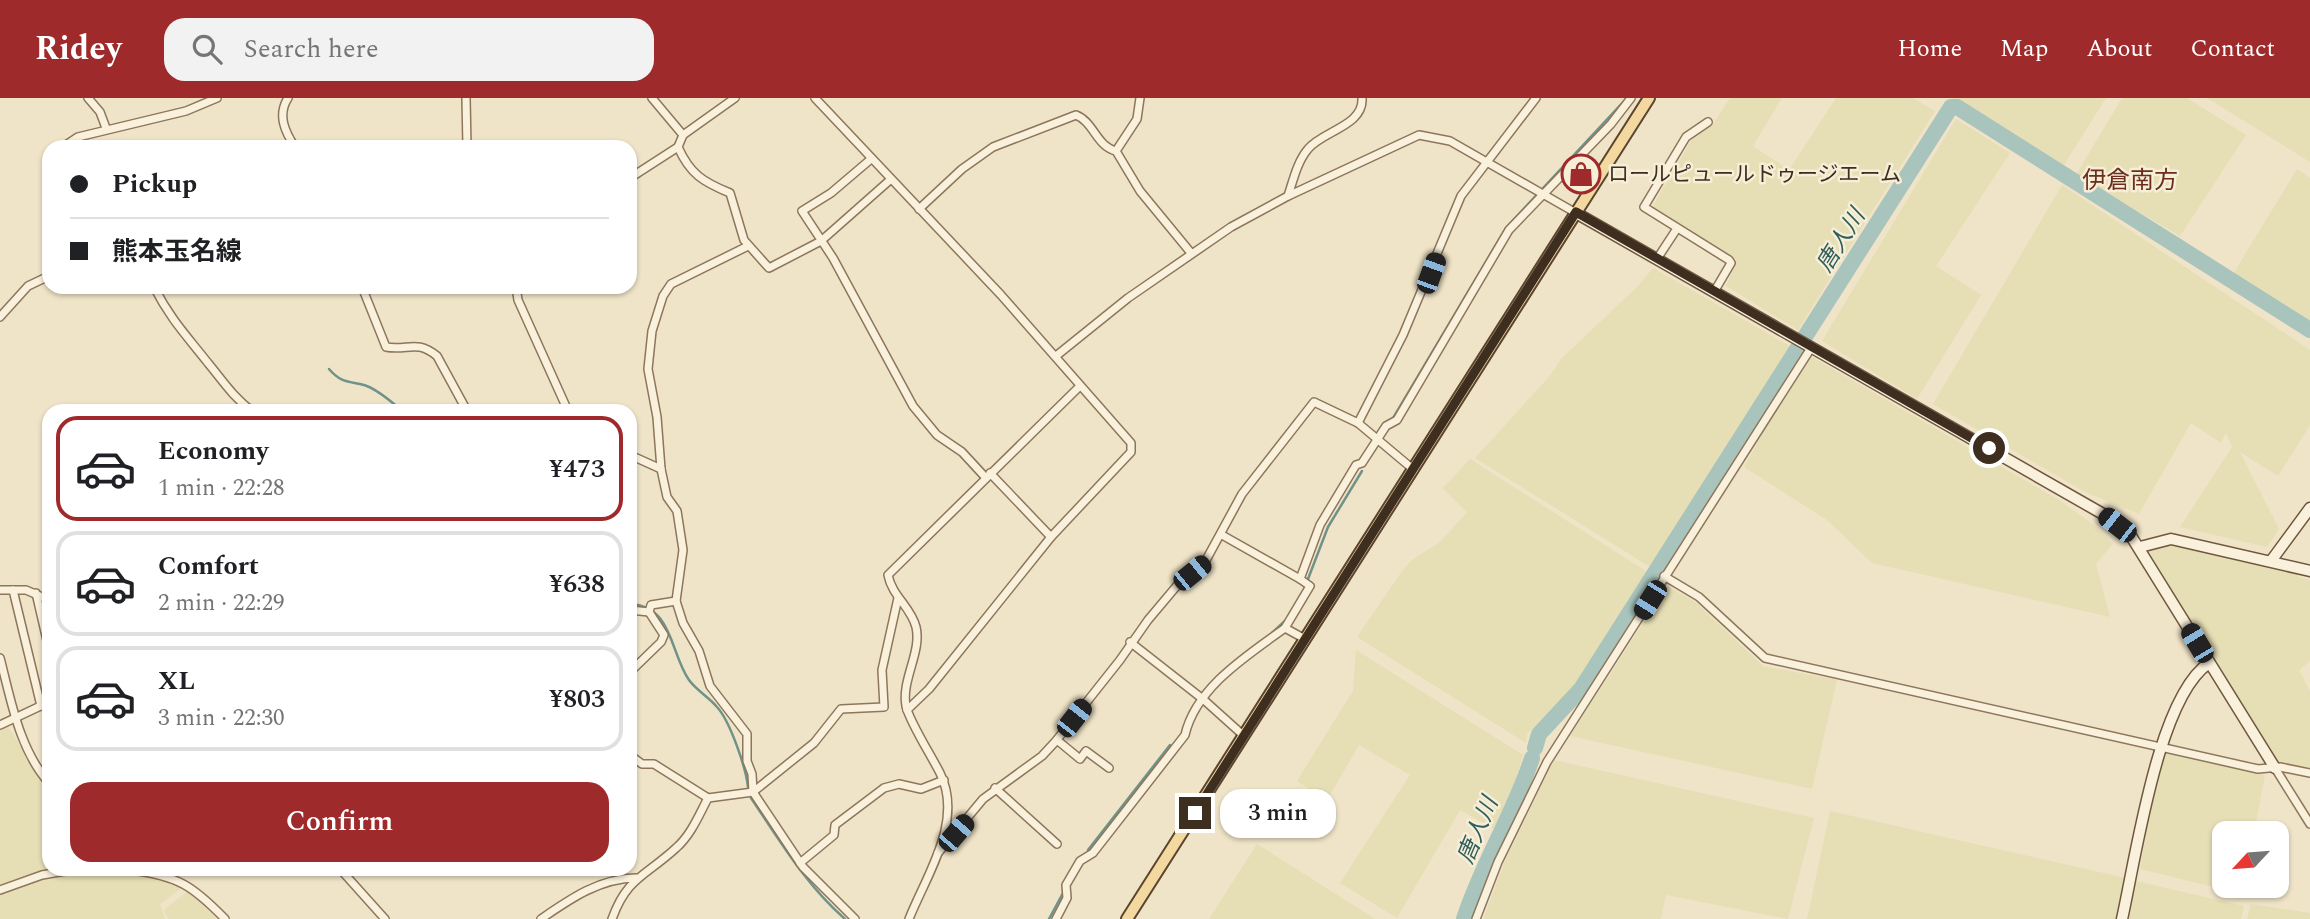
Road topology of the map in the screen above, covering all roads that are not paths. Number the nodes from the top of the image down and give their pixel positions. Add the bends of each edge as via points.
1 (89, 98) edge
2 (217, 98) edge
3 (288, 98) edge
4 (466, 98) edge
5 (652, 98) edge
6 (735, 98) edge
7 (815, 98) edge
8 (1140, 98) edge
9 (1362, 98) edge
10 (1536, 98) edge
11 (1631, 98) edge
12 (1649, 98) edge
13 (1708, 122) dead end
14 (106, 128) junction
15 (683, 135) junction
16 (74, 140) edge
17 (290, 140) edge
18 (467, 140) edge
19 (678, 147) junction
20 (1116, 151) junction
21 (871, 159) junction
22 (1485, 162) junction
23 (637, 173) edge
24 (890, 180) junction
25 (1538, 192) junction
26 (1288, 196) junction
27 (919, 209) junction
28 (1576, 212) junction
29 (1676, 230) junction
30 (821, 241) junction
31 (748, 246) junction
32 (1191, 253) junction
33 (1657, 259) junction
34 (42, 279) edge
35 (1714, 292) junction
36 (159, 294) edge
37 (365, 294) edge
38 (517, 294) edge
39 (0, 317) edge
40 (1805, 344) junction
41 (1056, 356) junction
42 (1079, 387) junction
43 (244, 404) edge
44 (463, 404) edge
45 (565, 404) edge
46 (1358, 423) junction
47 (1377, 440) junction
48 (637, 458) edge
49 (661, 469) junction
50 (1414, 470) junction
51 (988, 476) junction
52 (2310, 508) edge
53 (1222, 535) junction
54 (1051, 537) junction
55 (2140, 547) junction
56 (2271, 561) junction
57 (2310, 571) edge
58 (1664, 576) junction
59 (1303, 581) junction
60 (0, 590) edge
61 (13, 590) junction
62 (36, 593) junction
63 (42, 596) edge
64 (898, 598) junction
65 (676, 601) junction
66 (650, 609) junction
67 (637, 610) edge
68 (42, 619) edge
69 (1285, 628) junction
70 (1305, 639) junction
71 (1130, 642) junction
72 (0, 658) edge
73 (2209, 663) junction
74 (637, 665) edge
75 (42, 693) edge
76 (1204, 700) junction
77 (42, 705) edge
78 (907, 710) junction
79 (15, 718) junction
80 (0, 725) edge
81 (1244, 736) junction
82 (1057, 740) junction
83 (2160, 747) junction
84 (637, 762) edge
85 (1110, 768) dead end
86 (2275, 768) junction
87 (2310, 773) edge
88 (42, 775) edge
89 (943, 780) junction
90 (995, 788) junction
91 (753, 792) junction
92 (708, 798) junction
93 (2310, 824) edge
94 (1058, 844) dead end
95 (938, 853) junction
96 (800, 863) junction
97 (42, 875) edge
98 (162, 876) edge
99 (346, 876) edge
100 (636, 878) junction
101 (0, 890) edge
102 (225, 919) edge
103 (385, 919) edge
104 (541, 919) edge
105 (612, 919) edge
106 (855, 919) edge
107 (909, 919) edge
108 (1056, 919) edge
109 (1127, 919) edge
110 (1476, 919) edge
111 (2122, 919) edge

1 - 14 street
2 - 14 street via 186,111
3 - 17 street via 282,120
4 - 18 street
5 - 15 street
6 - 15 street
7 - 21 street
8 - 20 street via 1137,119
9 - 26 street via 1354,119 1305,152
10 - 22 street
11 - 25 street via 1611,124
12 - 28 main road
13 - 29 street via 1686,137 1644,207
14 - 16 street
15 - 19 street
19 - 23 street
19 - 31 street via 701,181 730,193
20 - 27 street via 1107,149 1083,117 1070,116 993,148 962,169
20 - 32 street via 1140,191
21 - 24 street
21 - 30 street via 802,211
22 - 25 street
22 - 26 street via 1450,141 1419,135
22 - 46 street via 1451,218 1404,335
24 - 27 street
24 - 30 street
25 - 28 street
25 - 47 street via 1509,230 1397,420 1386,426
26 - 32 street
27 - 41 street
28 - 33 street
28 - 50 main road
29 - 33 street
29 - 35 street via 1731,263
30 - 31 street via 769,268
30 - 51 street via 913,406 937,435
31 - 49 street via 671,285 663,296 652,331 648,369
32 - 41 street
33 - 35 street
34 - 39 street via 28,286
35 - 40 street
36 - 43 street via 178,329
37 - 44 street via 386,347 420,345 429,349
38 - 45 street
40 - 55 street via 2103,514
40 - 58 street
41 - 42 street
42 - 51 street
42 - 54 street via 1131,443 1131,452
46 - 47 street
46 - 53 street via 1314,402 1242,494
47 - 50 street
47 - 59 street via 1320,525
48 - 49 street
49 - 65 street via 667,496 677,510 683,550
50 - 70 main road
51 - 54 street
51 - 64 street via 890,571
52 - 56 street
53 - 59 street
53 - 71 street via 1205,562 1180,582
54 - 78 street via 929,690
55 - 56 street via 2171,539
55 - 73 street
56 - 57 street
58 - 83 street via 1699,597 1765,658
58 - 110 street via 1547,762
59 - 69 street via 1310,586
60 - 61 street
61 - 62 street
61 - 75 street
62 - 63 street
62 - 68 street
64 - 78 street via 916,627
64 - 91 street via 882,670 884,707 841,709 814,743
65 - 66 street
65 - 91 street via 710,687 747,734
66 - 67 street
66 - 74 street via 664,635
69 - 70 street
69 - 76 street via 1234,666
70 - 81 main road
71 - 76 street
71 - 82 street
72 - 79 street
73 - 83 street via 2190,681
73 - 86 street
76 - 81 street
76 - 108 street via 1185,735 1093,853 1080,861
77 - 79 street
78 - 89 street
79 - 80 street
79 - 88 street
81 - 109 main road
82 - 85 street via 1080,759 1086,751
82 - 90 street
83 - 86 street via 2258,769
83 - 111 street
84 - 92 street via 654,764
86 - 87 street
86 - 93 street
89 - 95 street via 950,813
89 - 96 street via 921,789 899,784 884,788 835,825 834,835
90 - 94 street
90 - 95 street
91 - 92 street
91 - 96 street
92 - 100 street via 677,848
95 - 107 street
96 - 106 street
97 - 101 street
98 - 102 street via 197,890
99 - 103 street
100 - 104 street via 621,878 579,893
100 - 105 street

